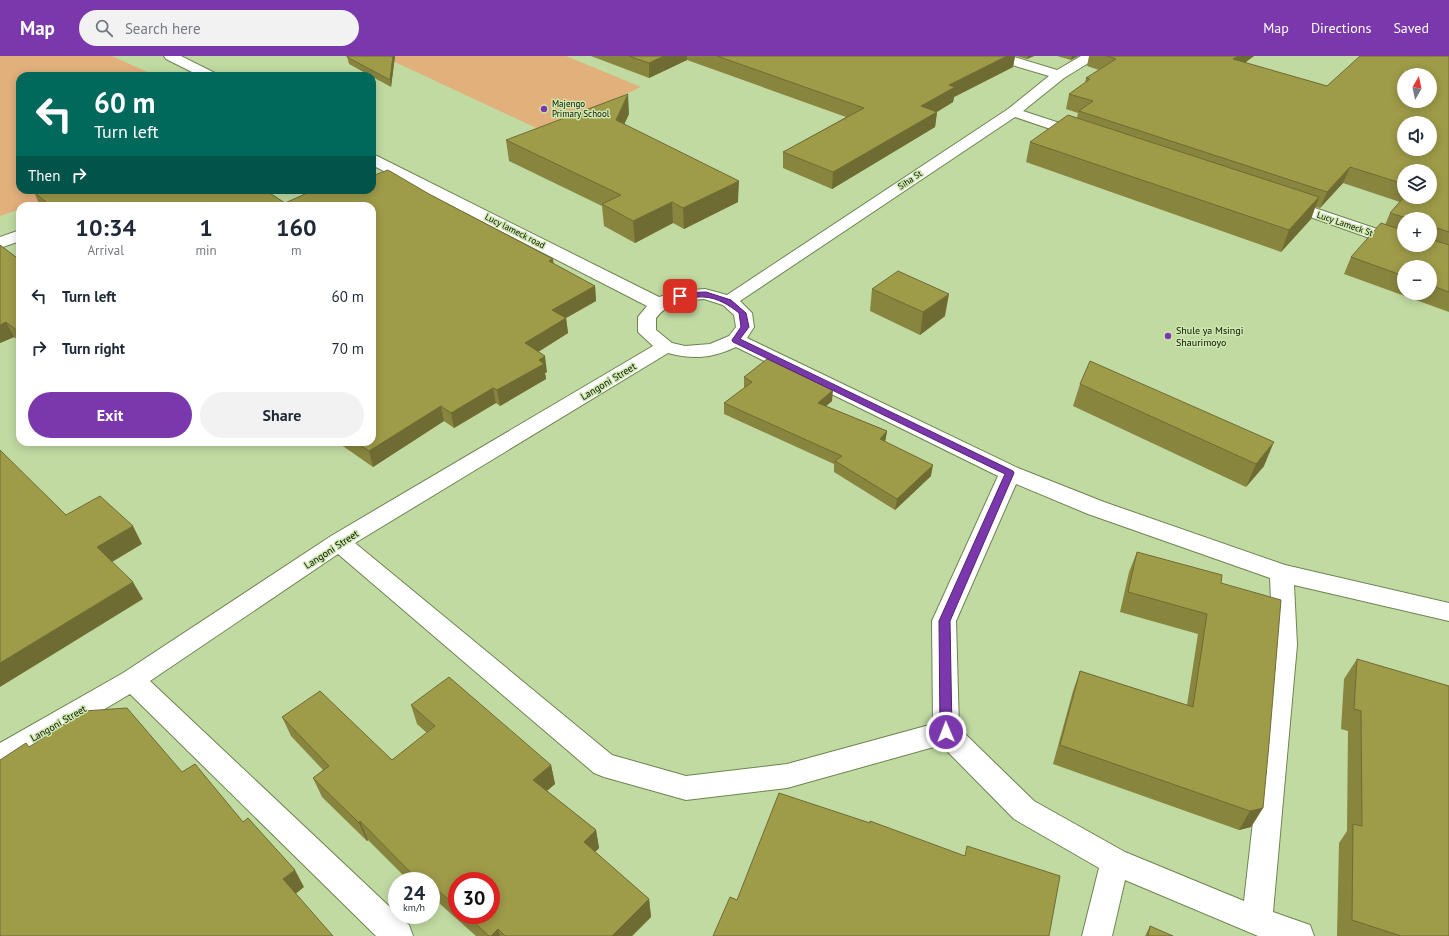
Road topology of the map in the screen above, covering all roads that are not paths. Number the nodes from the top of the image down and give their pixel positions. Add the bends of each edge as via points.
1 (171, 56) edge
2 (998, 56) edge
3 (1090, 56) edge
4 (202, 72) edge
5 (1059, 75) junction
6 (1013, 112) junction
7 (1095, 140) edge
8 (376, 161) edge
9 (1268, 198) edge
10 (16, 237) edge
11 (1397, 242) edge
12 (0, 243) edge
13 (729, 301) junction
14 (658, 304) junction
15 (736, 340) junction
16 (665, 347) junction
17 (1010, 473) junction
18 (340, 542) junction
19 (1282, 573) junction
20 (1449, 612) edge
21 (132, 680) junction
22 (946, 732) junction
23 (0, 757) edge
24 (1115, 862) junction
25 (1257, 921) junction
26 (398, 936) edge
27 (1098, 936) edge
28 (1299, 936) edge

1 - 4 street
2 - 5 street
3 - 5 street, Siha St
5 - 6 street, Siha St
6 - 7 street
6 - 13 street, Siha St
8 - 14 street, Lucy lameck road
9 - 11 street, Lucy Lameck St
10 - 12 street
13 - 14 street via 706,294 680,296
13 - 15 street via 743,313 745,327
14 - 16 street via 647,317 647,332
15 - 16 street via 713,350 685,352
15 - 17 street
16 - 18 street, Langoni Street
17 - 19 street via 1096,508
17 - 22 street via 944,621
18 - 21 street, Langoni Street
18 - 22 street via 604,765 686,788 787,776
19 - 20 street
19 - 25 street via 1285,645
21 - 23 street, Langoni Street
21 - 26 street
22 - 24 street via 1024,810
24 - 25 street
24 - 27 street
25 - 28 street

